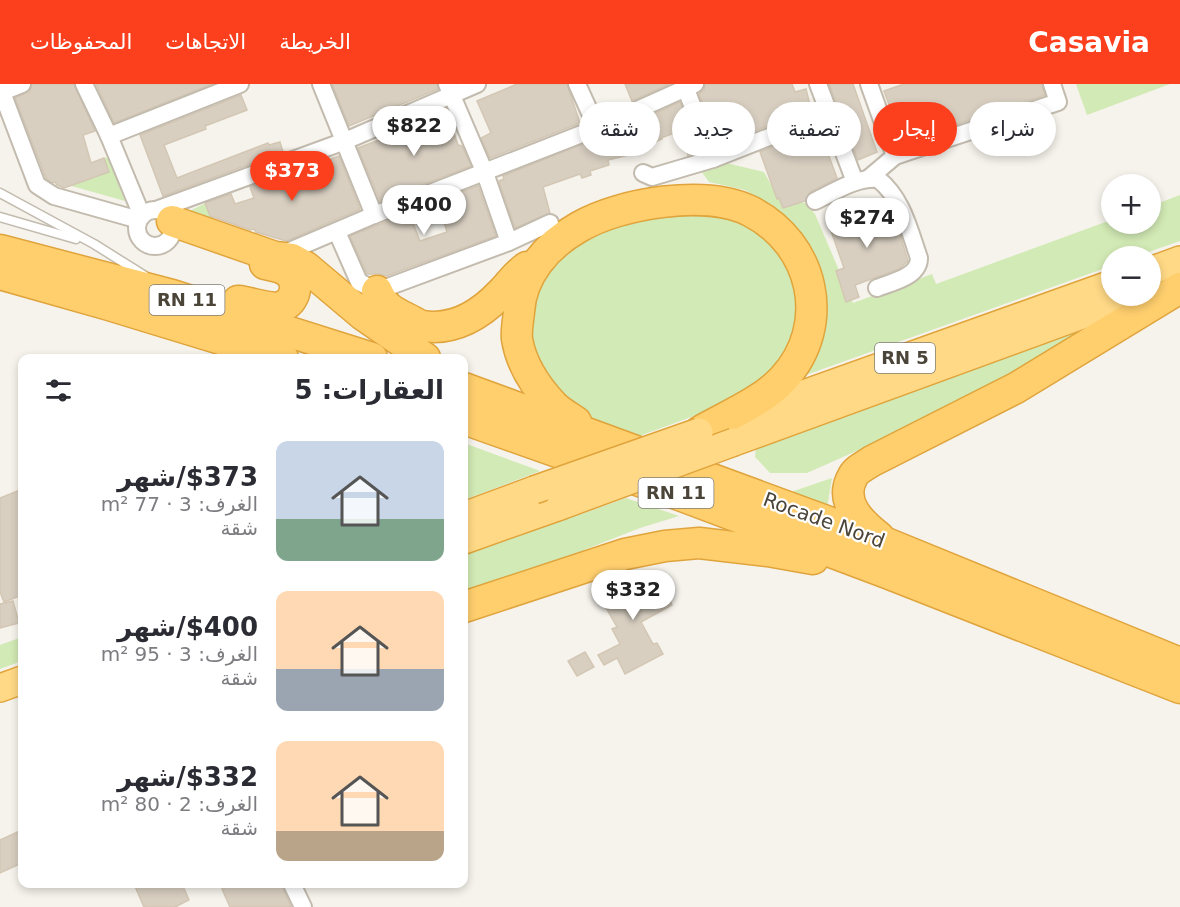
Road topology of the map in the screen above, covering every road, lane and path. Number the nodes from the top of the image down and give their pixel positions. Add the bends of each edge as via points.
1 (22, 84) edge
2 (84, 84) edge
3 (240, 84) edge
4 (321, 84) edge
5 (477, 84) edge
6 (576, 84) edge
7 (818, 84) edge
8 (870, 84) edge
9 (1052, 84) edge
10 (688, 85) edge
11 (1, 89) edge
12 (211, 89) edge
13 (449, 89) edge
14 (584, 102) edge
15 (653, 102) edge
16 (825, 102) edge
17 (876, 102) edge
18 (957, 135) edge
19 (109, 136) junction
20 (579, 136) edge
21 (767, 138) edge
22 (345, 141) junction
23 (851, 156) edge
24 (895, 156) edge
25 (713, 159) junction
26 (485, 173) junction
27 (643, 173) dead end
28 (862, 180) junction
29 (0, 193) edge
30 (815, 201) dead end
31 (374, 215) junction
32 (0, 217) edge
33 (155, 222) junction
34 (550, 223) dead end
35 (337, 232) junction
36 (509, 242) junction
37 (94, 244) junction
38 (0, 250) edge
39 (275, 257) junction
40 (542, 257) junction
41 (1180, 260) edge
42 (1161, 266) edge
43 (0, 274) edge
44 (877, 288) dead end
45 (1101, 288) edge
46 (377, 291) junction
47 (1172, 291) edge
48 (172, 296) junction
49 (1107, 306) edge
50 (270, 354) edge
51 (359, 354) edge
52 (419, 354) edge
53 (468, 389) edge
54 (468, 420) edge
55 (699, 432) junction
56 (599, 437) junction
57 (468, 515) edge
58 (468, 539) edge
59 (886, 543) junction
60 (886, 573) junction
61 (468, 606) edge
62 (1180, 663) edge
63 (18, 681) edge
64 (0, 688) edge
65 (1180, 688) edge
66 (18, 699) edge
67 (0, 706) edge
68 (294, 888) edge
69 (303, 907) edge

1 - 11 street
2 - 19 street
3 - 12 street
4 - 22 street
5 - 13 street
6 - 14 street
7 - 16 street
8 - 17 street
9 - 18 street via 1058,102
10 - 15 street
10 - 25 street
11 - 33 street via 37,185 54,196
12 - 19 street
13 - 22 street
13 - 26 street
19 - 33 street
20 - 26 street
21 - 25 street
22 - 31 street
22 - 33 street
23 - 28 street
24 - 28 street
25 - 27 street via 652,177
26 - 31 street
26 - 36 street
28 - 30 street
28 - 44 street via 878,179 894,195 919,258 914,273
29 - 37 lane
31 - 35 street
32 - 37 lane
33 - 39 highway
33 - 48 highway via 195,245 281,268 295,284 291,300 275,307
34 - 36 street
35 - 39 street
35 - 46 street via 359,282
36 - 46 street
37 - 48 lane
38 - 48 highway, RN 11
39 - 52 highway via 292,259 306,267 369,320
40 - 46 highway via 517,274 476,316 450,326 422,326 389,309
40 - 55 highway via 580,226 646,204 680,200 716,201 749,210 775,228 796,251 812,288 811,325 799,358 765,394
40 - 56 highway via 524,284 519,301 517,338 523,358 555,408
41 - 42 highway
43 - 50 highway, RN 11
45 - 55 highway, RN 5
47 - 59 highway via 1016,388 872,461 853,475 848,493 850,506 860,522
48 - 51 highway, RN 11
49 - 58 highway, RN 5, bridge
53 - 56 highway, Rocade Nord / RN 11
54 - 60 highway, Rocade Nord / RN 11
55 - 57 highway, RN 5, bridge
56 - 59 highway, Rocade Nord / RN 11
59 - 62 highway, Rocade Nord / RN 11
60 - 61 highway via 768,551 699,543 625,554
60 - 65 highway, Rocade Nord / RN 11
63 - 64 highway
66 - 67 highway
68 - 69 street

